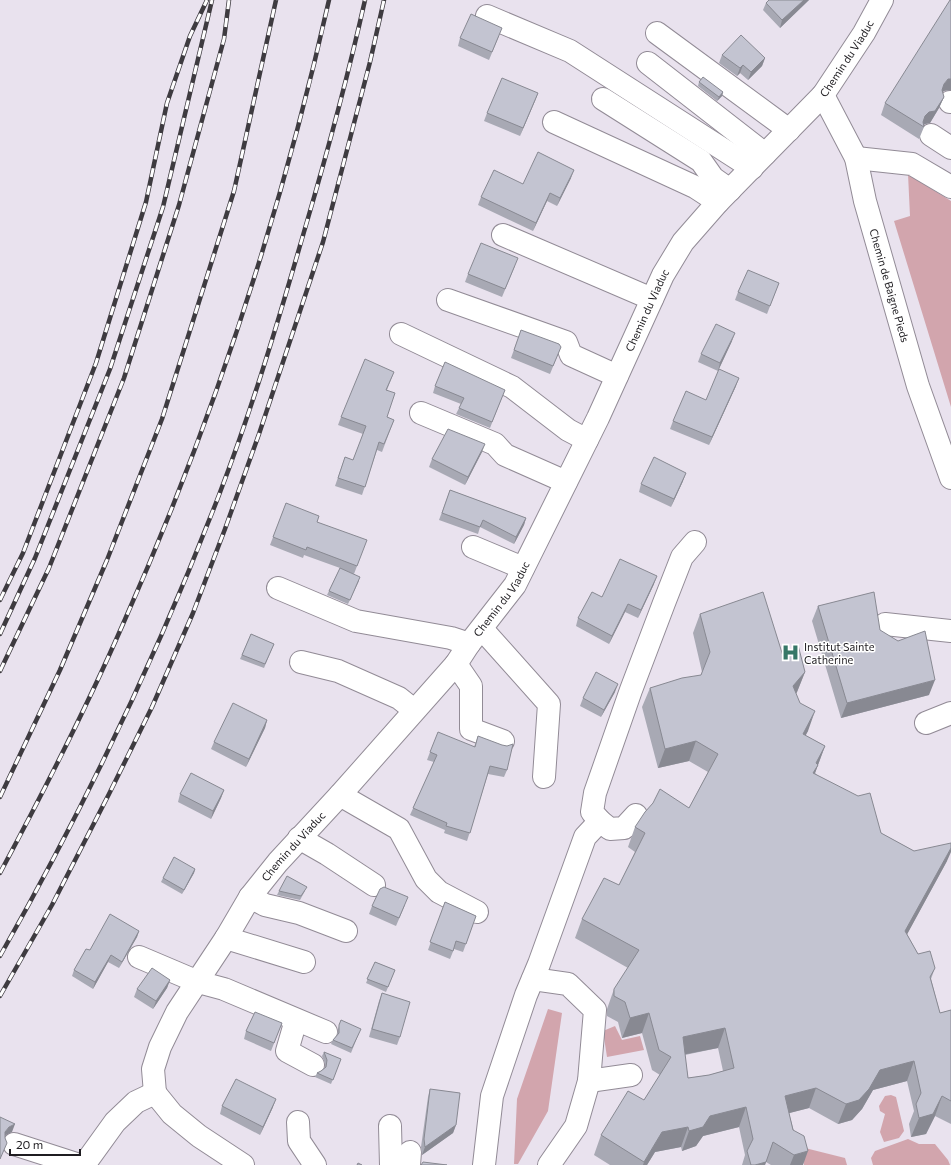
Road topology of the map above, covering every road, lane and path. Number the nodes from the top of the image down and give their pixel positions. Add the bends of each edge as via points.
1 (882, 0) edge
2 (487, 16) dead end
3 (657, 33) dead end
4 (648, 63) dead end
5 (823, 95) junction
6 (604, 99) dead end
7 (554, 122) dead end
8 (789, 130) junction
9 (931, 135) dead end
10 (951, 148) edge
11 (856, 158) junction
12 (759, 161) junction
13 (949, 181) edge
14 (724, 196) junction
15 (503, 235) dead end
16 (652, 299) junction
17 (448, 300) dead end
18 (401, 334) dead end
19 (617, 376) junction
20 (421, 413) dead end
21 (587, 440) junction
22 (951, 478) edge
23 (566, 482) junction
24 (695, 542) dead end
25 (473, 547) dead end
26 (523, 568) junction
27 (278, 588) dead end
28 (885, 624) dead end
29 (951, 631) edge
30 (475, 636) junction
31 (301, 662) dead end
32 (456, 664) junction
33 (414, 710) junction
34 (951, 713) edge
35 (926, 723) dead end
36 (503, 741) dead end
37 (544, 776) dead end
38 (340, 795) junction
39 (636, 815) dead end
40 (600, 821) junction
41 (299, 838) junction
42 (374, 885) dead end
43 (250, 897) junction
44 (477, 912) dead end
45 (346, 931) dead end
46 (226, 938) junction
47 (139, 957) dead end
48 (304, 962) dead end
49 (533, 979) junction
50 (198, 982) junction
51 (296, 1020) junction
52 (326, 1032) dead end
53 (313, 1065) dead end
54 (631, 1075) dead end
55 (589, 1081) junction
56 (155, 1093) junction
57 (298, 1122) dead end
58 (390, 1126) dead end
59 (14, 1144) dead end
60 (76, 1165) edge
61 (84, 1165) edge
62 (243, 1165) edge
63 (315, 1165) edge
64 (391, 1165) edge
65 (484, 1165) edge
66 (550, 1165) edge

1 - 5 street, Chemin du Viaduc via 864,33
2 - 12 street via 570,51
3 - 8 street
4 - 12 street
5 - 8 street, Chemin du Viaduc
5 - 11 street, Chemin de Baigne Pieds
6 - 14 street via 701,161
7 - 14 street via 695,187
8 - 12 street, Chemin du Viaduc
9 - 10 street
11 - 13 street via 912,164
11 - 22 street, Chemin de Baigne Pieds via 865,200 918,386
12 - 14 street, Chemin du Viaduc
14 - 16 street, Chemin du Viaduc via 683,242
15 - 16 street
16 - 19 street, Chemin du Viaduc
17 - 19 street via 566,342 571,354
18 - 21 street via 512,387 568,430
19 - 21 street, Chemin du Viaduc
20 - 23 street via 495,444 505,455
21 - 23 street, Chemin du Viaduc
23 - 26 street, Chemin du Viaduc
24 - 40 street via 682,557 630,690 597,786 592,812
25 - 26 street
26 - 30 street, Chemin du Viaduc via 514,585
27 - 30 street via 356,621 451,638
28 - 29 street
30 - 32 street, Chemin du Viaduc
30 - 37 street via 549,704
31 - 33 street via 338,671 399,698
32 - 33 street, Chemin du Viaduc
32 - 36 street via 471,686 471,729
33 - 38 street, Chemin du Viaduc
34 - 35 street
38 - 41 street, Chemin du Viaduc
38 - 44 street via 399,829 426,880 439,892
39 - 40 street via 624,828 610,829
40 - 49 street via 586,837
41 - 42 street
41 - 43 street, Chemin du Viaduc
43 - 45 street via 265,905 299,912
43 - 46 street, Chemin du Viaduc
46 - 48 street
46 - 50 street, Chemin du Viaduc
47 - 50 street
49 - 55 street via 568,984 595,1010
49 - 65 street via 492,1096
50 - 51 street via 224,989
50 - 56 street, Chemin du Viaduc via 177,1012 160,1047 153,1069
51 - 52 street
51 - 53 street via 287,1051
54 - 55 street
55 - 66 street via 576,1126
56 - 61 street via 136,1102 115,1122
56 - 62 street via 172,1114 199,1136
57 - 63 street via 299,1141
58 - 64 street
59 - 60 street

